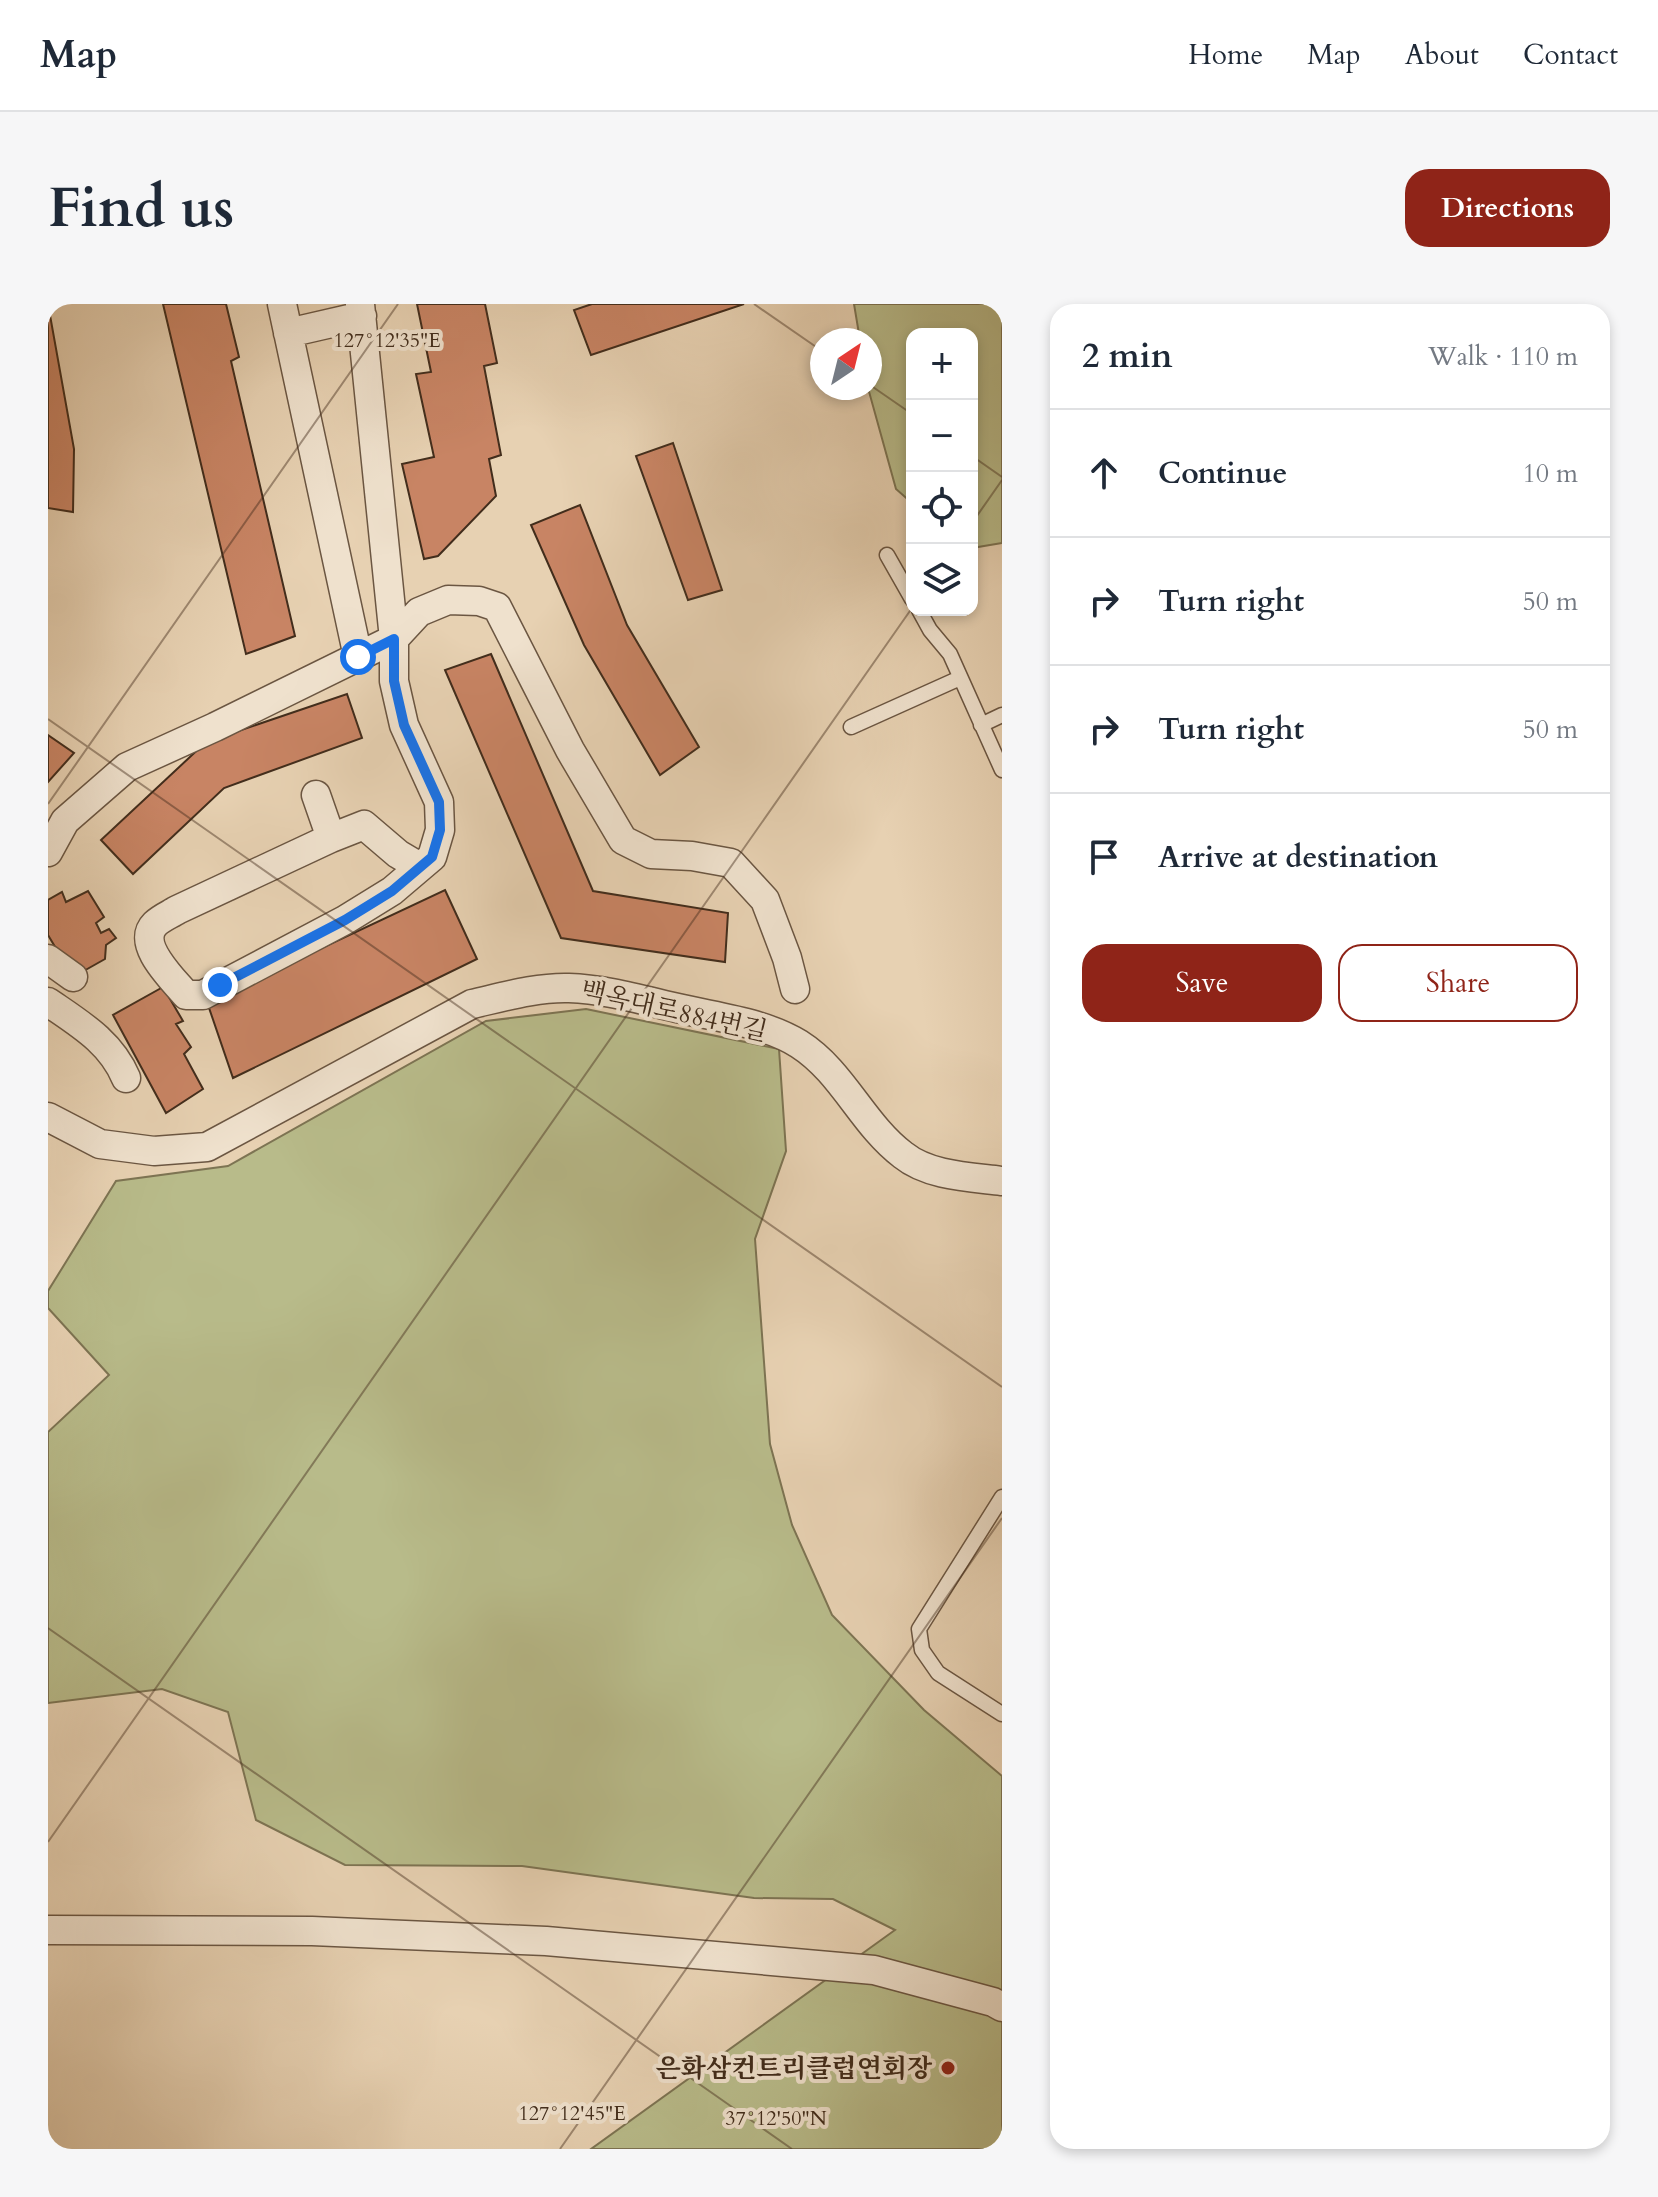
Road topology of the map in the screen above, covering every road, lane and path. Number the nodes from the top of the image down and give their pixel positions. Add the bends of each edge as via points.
1 (282, 304) edge
2 (361, 310) edge
3 (288, 333) junction
4 (887, 555) dead end
5 (906, 588) edge
6 (922, 616) edge
7 (394, 639) junction
8 (358, 657) junction
9 (960, 678) junction
10 (1002, 715) edge
11 (981, 725) junction
12 (851, 727) dead end
13 (1002, 770) edge
14 (316, 795) dead end
15 (331, 838) junction
16 (48, 852) edge
17 (420, 867) junction
18 (48, 959) edge
19 (73, 977) dead end
20 (795, 989) dead end
21 (48, 1002) edge
22 (126, 1078) dead end
23 (48, 1117) edge
24 (1002, 1181) edge
25 (1002, 1497) edge
26 (1002, 1714) edge
27 (48, 1930) edge
28 (999, 2001) edge

1 - 3 street
2 - 3 street
2 - 7 street
3 - 8 street
4 - 5 lane
6 - 9 lane
7 - 8 street
7 - 17 street via 394,681 404,725 439,802 440,830 432,857
7 - 20 street via 419,612 448,600 497,607 623,840 651,854 731,863 765,900
8 - 16 street via 127,767 65,821
9 - 11 lane
9 - 12 lane
10 - 11 lane
11 - 13 lane
14 - 15 street
15 - 17 street via 364,825
15 - 17 street via 154,925 151,949 186,995 203,995 345,920
18 - 19 street
21 - 22 street via 100,1040 118,1058
23 - 24 street, 백옥대로884번길 via 100,1144 154,1151 207,1147 472,1004 568,988 764,1028 799,1044 831,1071 904,1157 938,1172
25 - 26 lane via 919,1629 922,1650 938,1673
27 - 28 street via 312,1931 546,1941 874,1970

